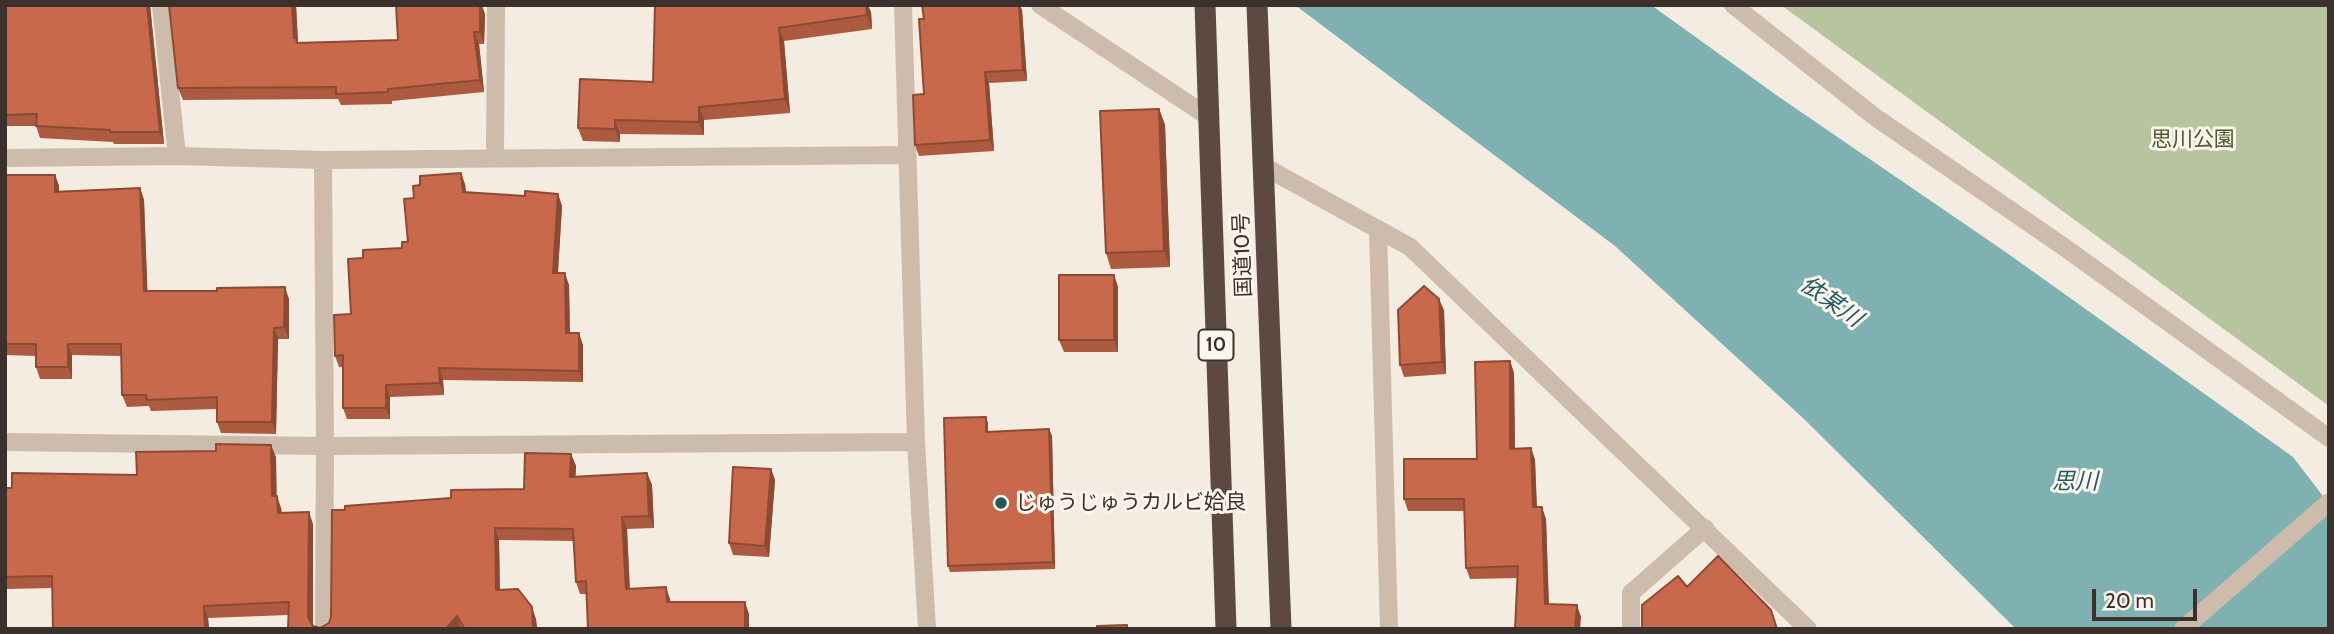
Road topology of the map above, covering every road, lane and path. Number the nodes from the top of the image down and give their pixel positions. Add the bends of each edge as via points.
1 (161, 5) edge
2 (496, 5) edge
3 (903, 5) edge
4 (1040, 5) edge
5 (1205, 5) edge
6 (1257, 5) edge
7 (1732, 5) edge
8 (1207, 116) junction
9 (907, 155) junction
10 (177, 156) junction
11 (5, 158) edge
12 (495, 158) junction
13 (323, 160) junction
14 (1265, 167) junction
15 (1378, 229) junction
16 (2329, 438) edge
17 (5, 442) edge
18 (916, 442) junction
19 (325, 446) junction
20 (2329, 502) edge
21 (1705, 528) junction
22 (324, 629) edge
23 (927, 629) edge
24 (1226, 629) edge
25 (1281, 629) edge
26 (1389, 629) edge
27 (1631, 629) edge
28 (1808, 629) edge
29 (2183, 629) edge

1 - 10 street
2 - 12 street
3 - 9 street
4 - 8 street
5 - 8 highway, 国道10号 / 10
6 - 14 highway, 国道10号
7 - 16 street via 1875,117
8 - 24 highway, 国道10号 / 10
9 - 12 street
9 - 18 street
10 - 11 street
10 - 13 street
12 - 13 street
13 - 19 street
14 - 15 street
14 - 25 highway, 国道10号
15 - 21 street via 1410,247
15 - 26 street
17 - 19 street
18 - 19 street
18 - 23 street
19 - 22 street
20 - 29 street
21 - 27 street via 1631,593
21 - 28 street

